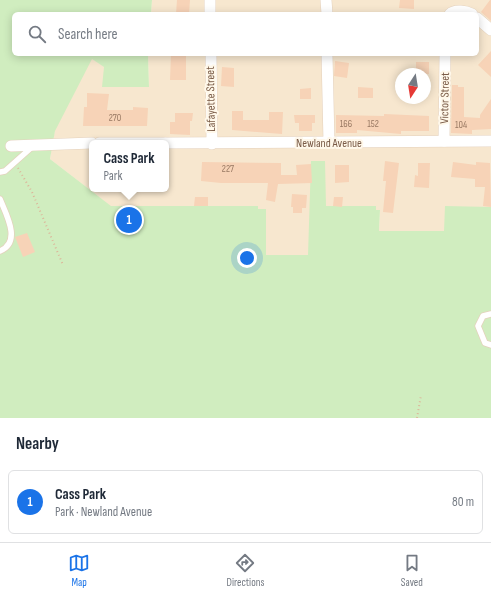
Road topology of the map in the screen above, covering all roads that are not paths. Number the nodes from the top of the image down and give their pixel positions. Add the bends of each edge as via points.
1 (210, 0) edge
2 (326, 0) edge
3 (210, 12) edge
4 (326, 12) edge
5 (454, 12) edge
6 (469, 12) edge
7 (479, 20) edge
8 (491, 30) edge
9 (211, 56) edge
10 (327, 56) edge
11 (445, 56) edge
12 (491, 141) edge
13 (329, 142) junction
14 (444, 142) junction
15 (89, 143) edge
16 (169, 143) edge
17 (212, 144) junction
18 (33, 145) junction
19 (11, 146) dead end
20 (0, 172) edge
21 (0, 199) edge
22 (0, 251) edge
23 (491, 314) edge
24 (491, 345) edge

1 - 3 street
2 - 4 street
5 - 6 street
7 - 8 street
9 - 17 street, Lafayette Street
10 - 13 street
11 - 14 street, Victor Street
12 - 14 street, Newland Avenue
13 - 14 street, Newland Avenue
13 - 17 street, Newland Avenue
15 - 18 street
16 - 17 street, Newland Avenue
18 - 19 street
18 - 20 lane via 5,172
21 - 22 lane via 11,226 12,239 4,250
23 - 24 lane via 483,316 478,326 485,343

